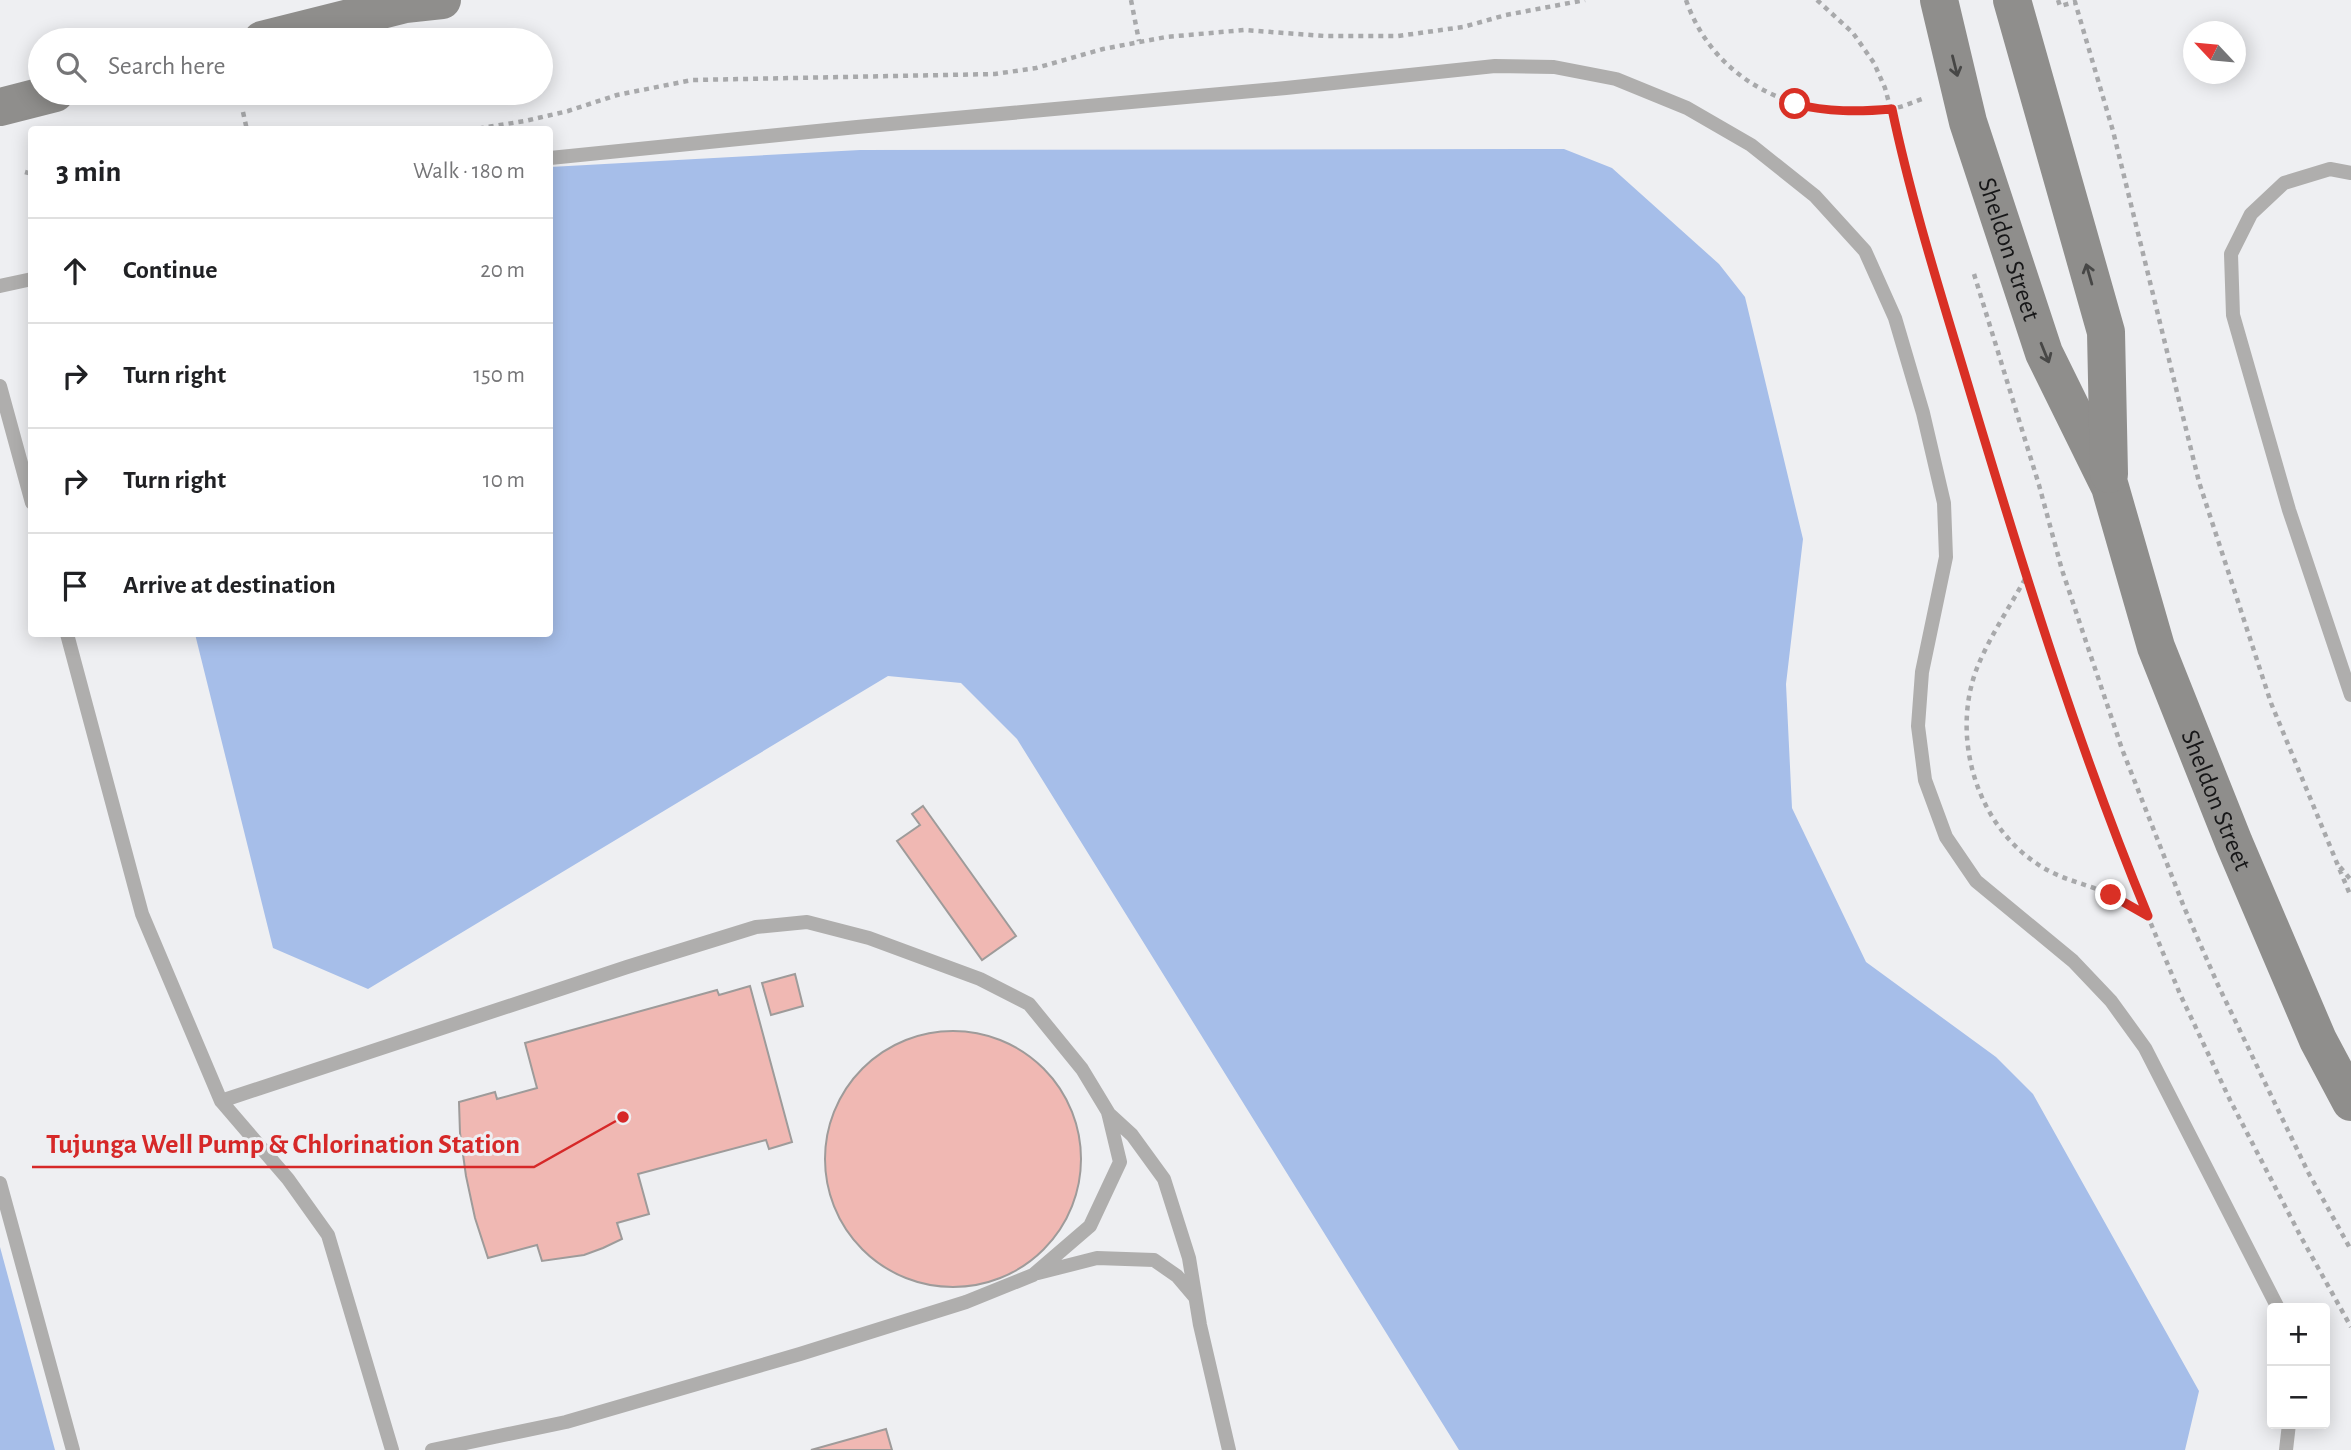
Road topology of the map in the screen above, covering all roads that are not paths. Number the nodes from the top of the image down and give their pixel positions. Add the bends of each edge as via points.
1 (442, 0) edge
2 (1939, 0) edge
3 (2012, 0) edge
4 (310, 28) edge
5 (28, 100) edge
6 (0, 107) edge
7 (553, 158) edge
8 (2351, 173) edge
9 (28, 279) edge
10 (0, 286) edge
11 (0, 386) edge
12 (2110, 487) junction
13 (28, 488) edge
14 (68, 637) edge
15 (2351, 695) edge
16 (221, 1101) junction
17 (2351, 1102) edge
18 (1108, 1112) junction
19 (0, 1184) edge
20 (1033, 1275) junction
21 (1195, 1297) junction
22 (2275, 1303) edge
23 (2288, 1429) edge
24 (73, 1450) edge
25 (392, 1450) edge
26 (432, 1450) edge
27 (1229, 1450) edge
28 (2286, 1450) edge

1 - 4 main road via 405,4
2 -> 12 main road, Sheldon Street via 1968,122 2044,353
12 -> 3 main road, Sheldon Street via 2106,332
5 - 6 main road
7 - 22 lane via 1495,66 1554,67 1616,79 1687,108 1751,145 1815,196 1865,251 1895,318 1923,413 1944,503 1946,556 1922,672 1918,726 1925,780 1946,837 1976,881 2073,961 2111,1001 2138,1039
8 - 15 lane via 2330,169 2284,183 2251,214 2231,254 2233,315 2289,510
9 - 10 lane
11 - 13 lane
12 - 17 main road, Sheldon Street via 2156,647 2318,1040
14 - 16 lane via 142,914
16 - 18 lane via 627,967 756,928 807,922 869,938 980,979 1029,1004 1082,1069
16 - 25 lane via 288,1179 328,1235
18 - 20 lane via 1120,1162 1090,1226
18 - 21 lane via 1132,1135 1164,1179 1189,1258
19 - 24 lane
20 - 21 lane via 1097,1258 1154,1260 1177,1276
20 - 26 lane via 966,1302 800,1354 566,1422
21 - 27 lane
23 - 28 lane

